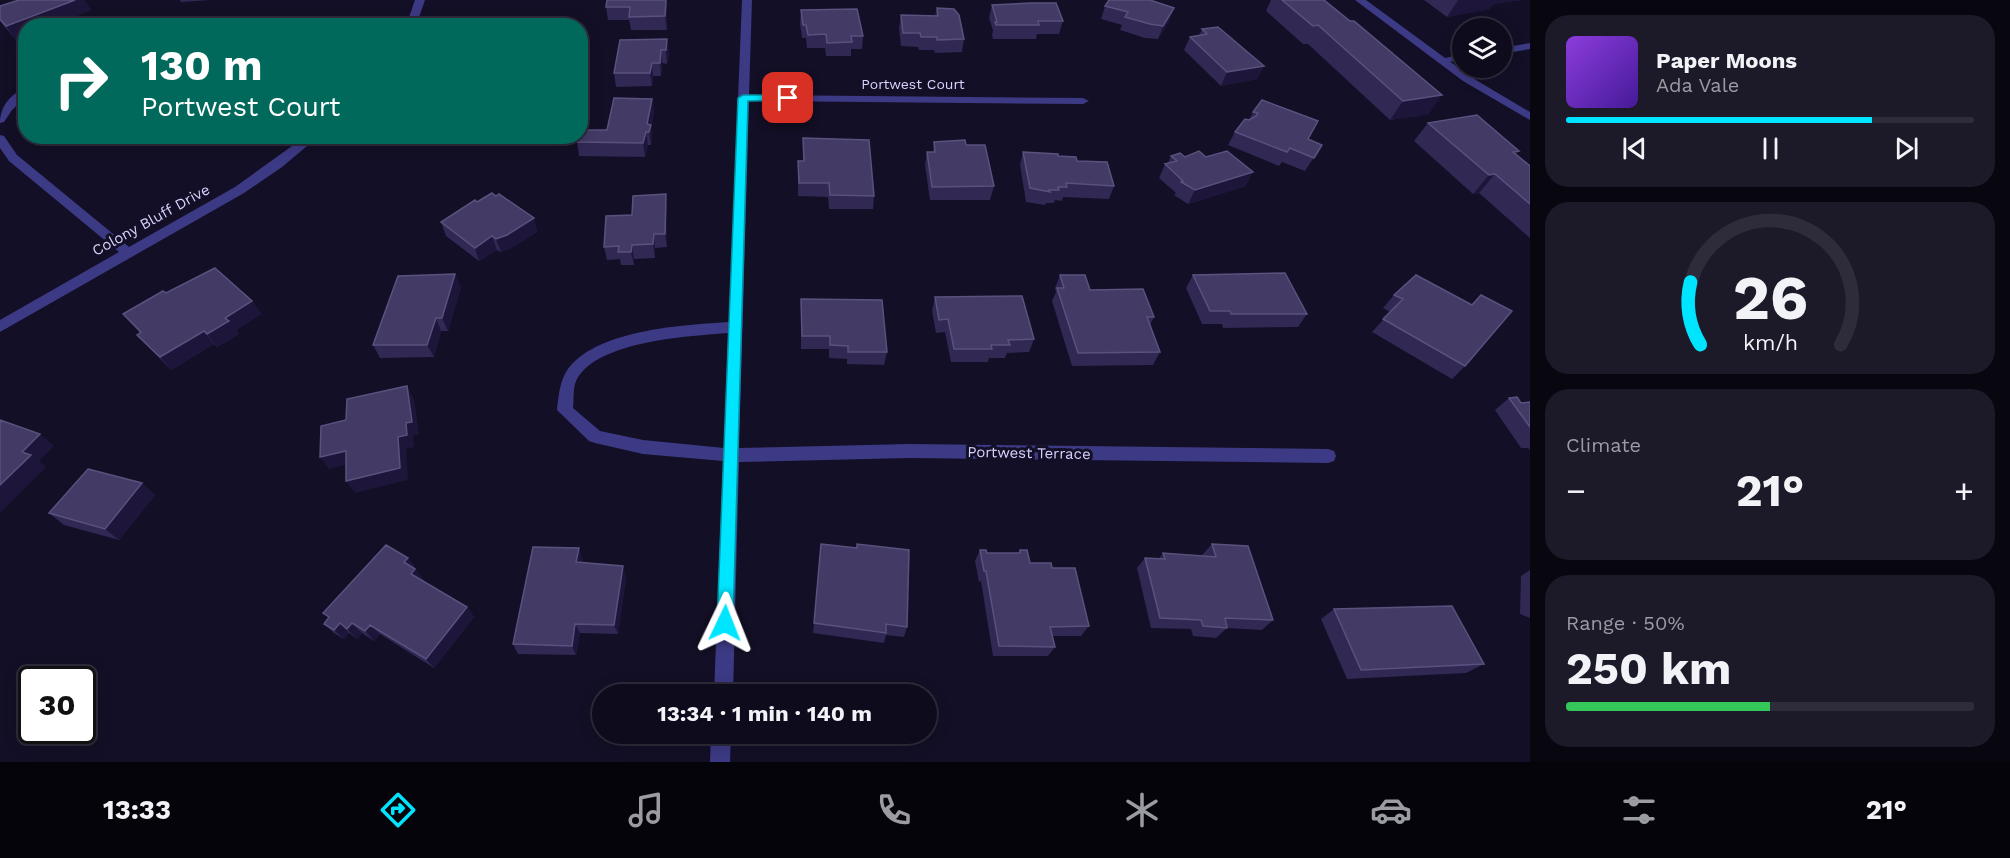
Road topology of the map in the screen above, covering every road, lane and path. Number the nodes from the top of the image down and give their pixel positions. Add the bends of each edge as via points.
1 (420, 0) edge
2 (747, 0) edge
3 (1360, 0) edge
4 (414, 18) edge
5 (1530, 46) edge
6 (1512, 49) edge
7 (1452, 58) edge
8 (1442, 60) junction
9 (18, 98) edge
10 (743, 98) junction
11 (1083, 101) dead end
12 (1530, 117) edge
13 (0, 120) edge
14 (0, 139) edge
15 (304, 144) edge
16 (128, 253) junction
17 (0, 327) edge
18 (735, 327) junction
19 (730, 455) junction
20 (1328, 456) dead end
21 (723, 684) edge
22 (721, 744) edge
23 (720, 762) edge

1 - 4 street
2 - 10 street
3 - 8 street
5 - 6 street
7 - 8 street
8 - 12 street
9 - 13 street
10 - 11 street, Portwest Court
10 - 18 street
14 - 16 street via 13,158
15 - 16 street, Colony Bluff Drive via 192,218
16 - 17 street, Colony Bluff Drive
18 - 19 street
18 - 19 street, Portwest Terrace via 632,340 590,356 568,381 565,410 595,436 643,447
19 - 20 street, Portwest Terrace via 909,452
19 - 21 street
22 - 23 street

